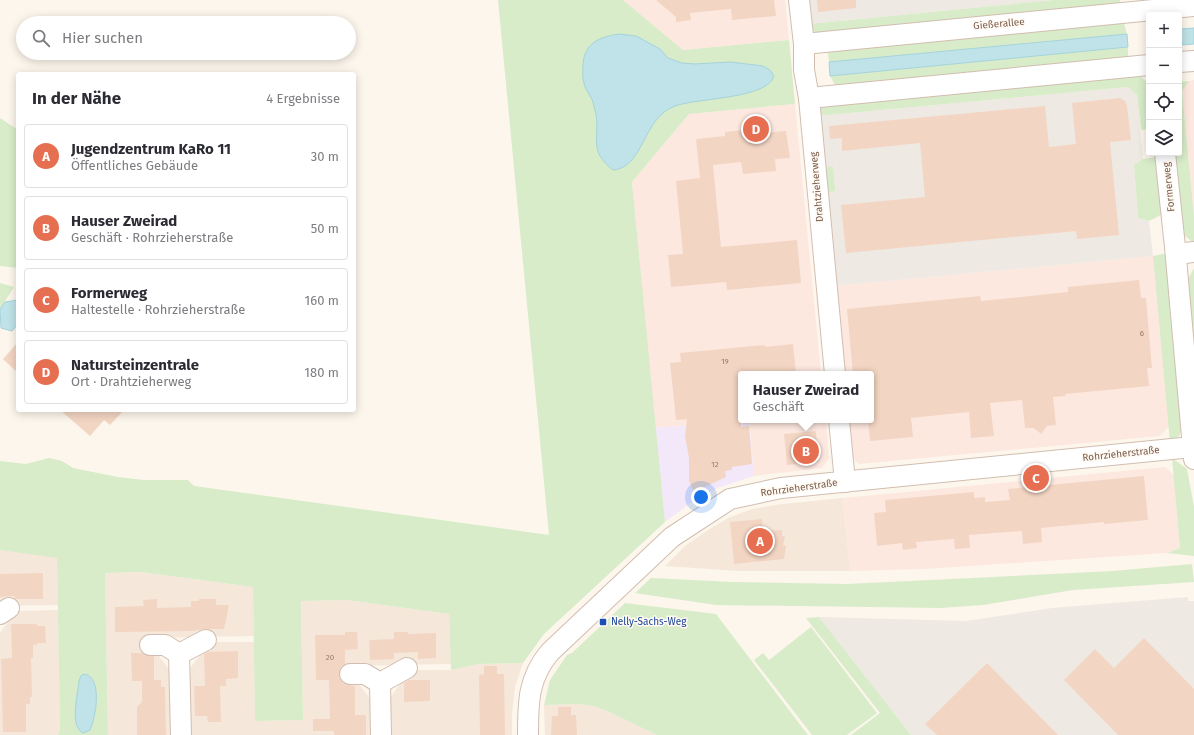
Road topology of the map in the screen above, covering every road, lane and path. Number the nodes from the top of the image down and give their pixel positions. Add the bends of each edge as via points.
1 (799, 0) edge
2 (1194, 6) edge
3 (1151, 8) edge
4 (804, 44) junction
5 (1194, 60) edge
6 (1182, 62) edge
7 (1146, 65) edge
8 (809, 98) junction
9 (1166, 156) edge
10 (1185, 253) edge
11 (835, 371) edge
12 (839, 423) edge
13 (1193, 453) edge
14 (845, 482) junction
15 (206, 640) dead end
16 (150, 645) dead end
17 (179, 654) junction
18 (406, 668) dead end
19 (350, 674) dead end
20 (380, 683) junction
21 (181, 735) edge
22 (381, 735) edge
23 (528, 735) edge

1 - 4 street, Drahtzieherweg
2 - 3 street, Gießerallee
3 - 4 street, Gießerallee
4 - 8 street, Drahtzieherweg via 804,70
5 - 6 street
7 - 8 street
8 - 11 street, Drahtzieherweg
9 - 10 street, Formerweg
10 - 13 street, Formerweg
12 - 14 street
13 - 14 street, Rohrzieherstraße
14 - 23 street, Rohrzieherstraße via 781,488 730,499 672,537 545,658 535,673 531,687
15 - 17 street
16 - 17 street via 165,645
17 - 21 street
18 - 20 street
19 - 20 street via 365,674
20 - 22 street

